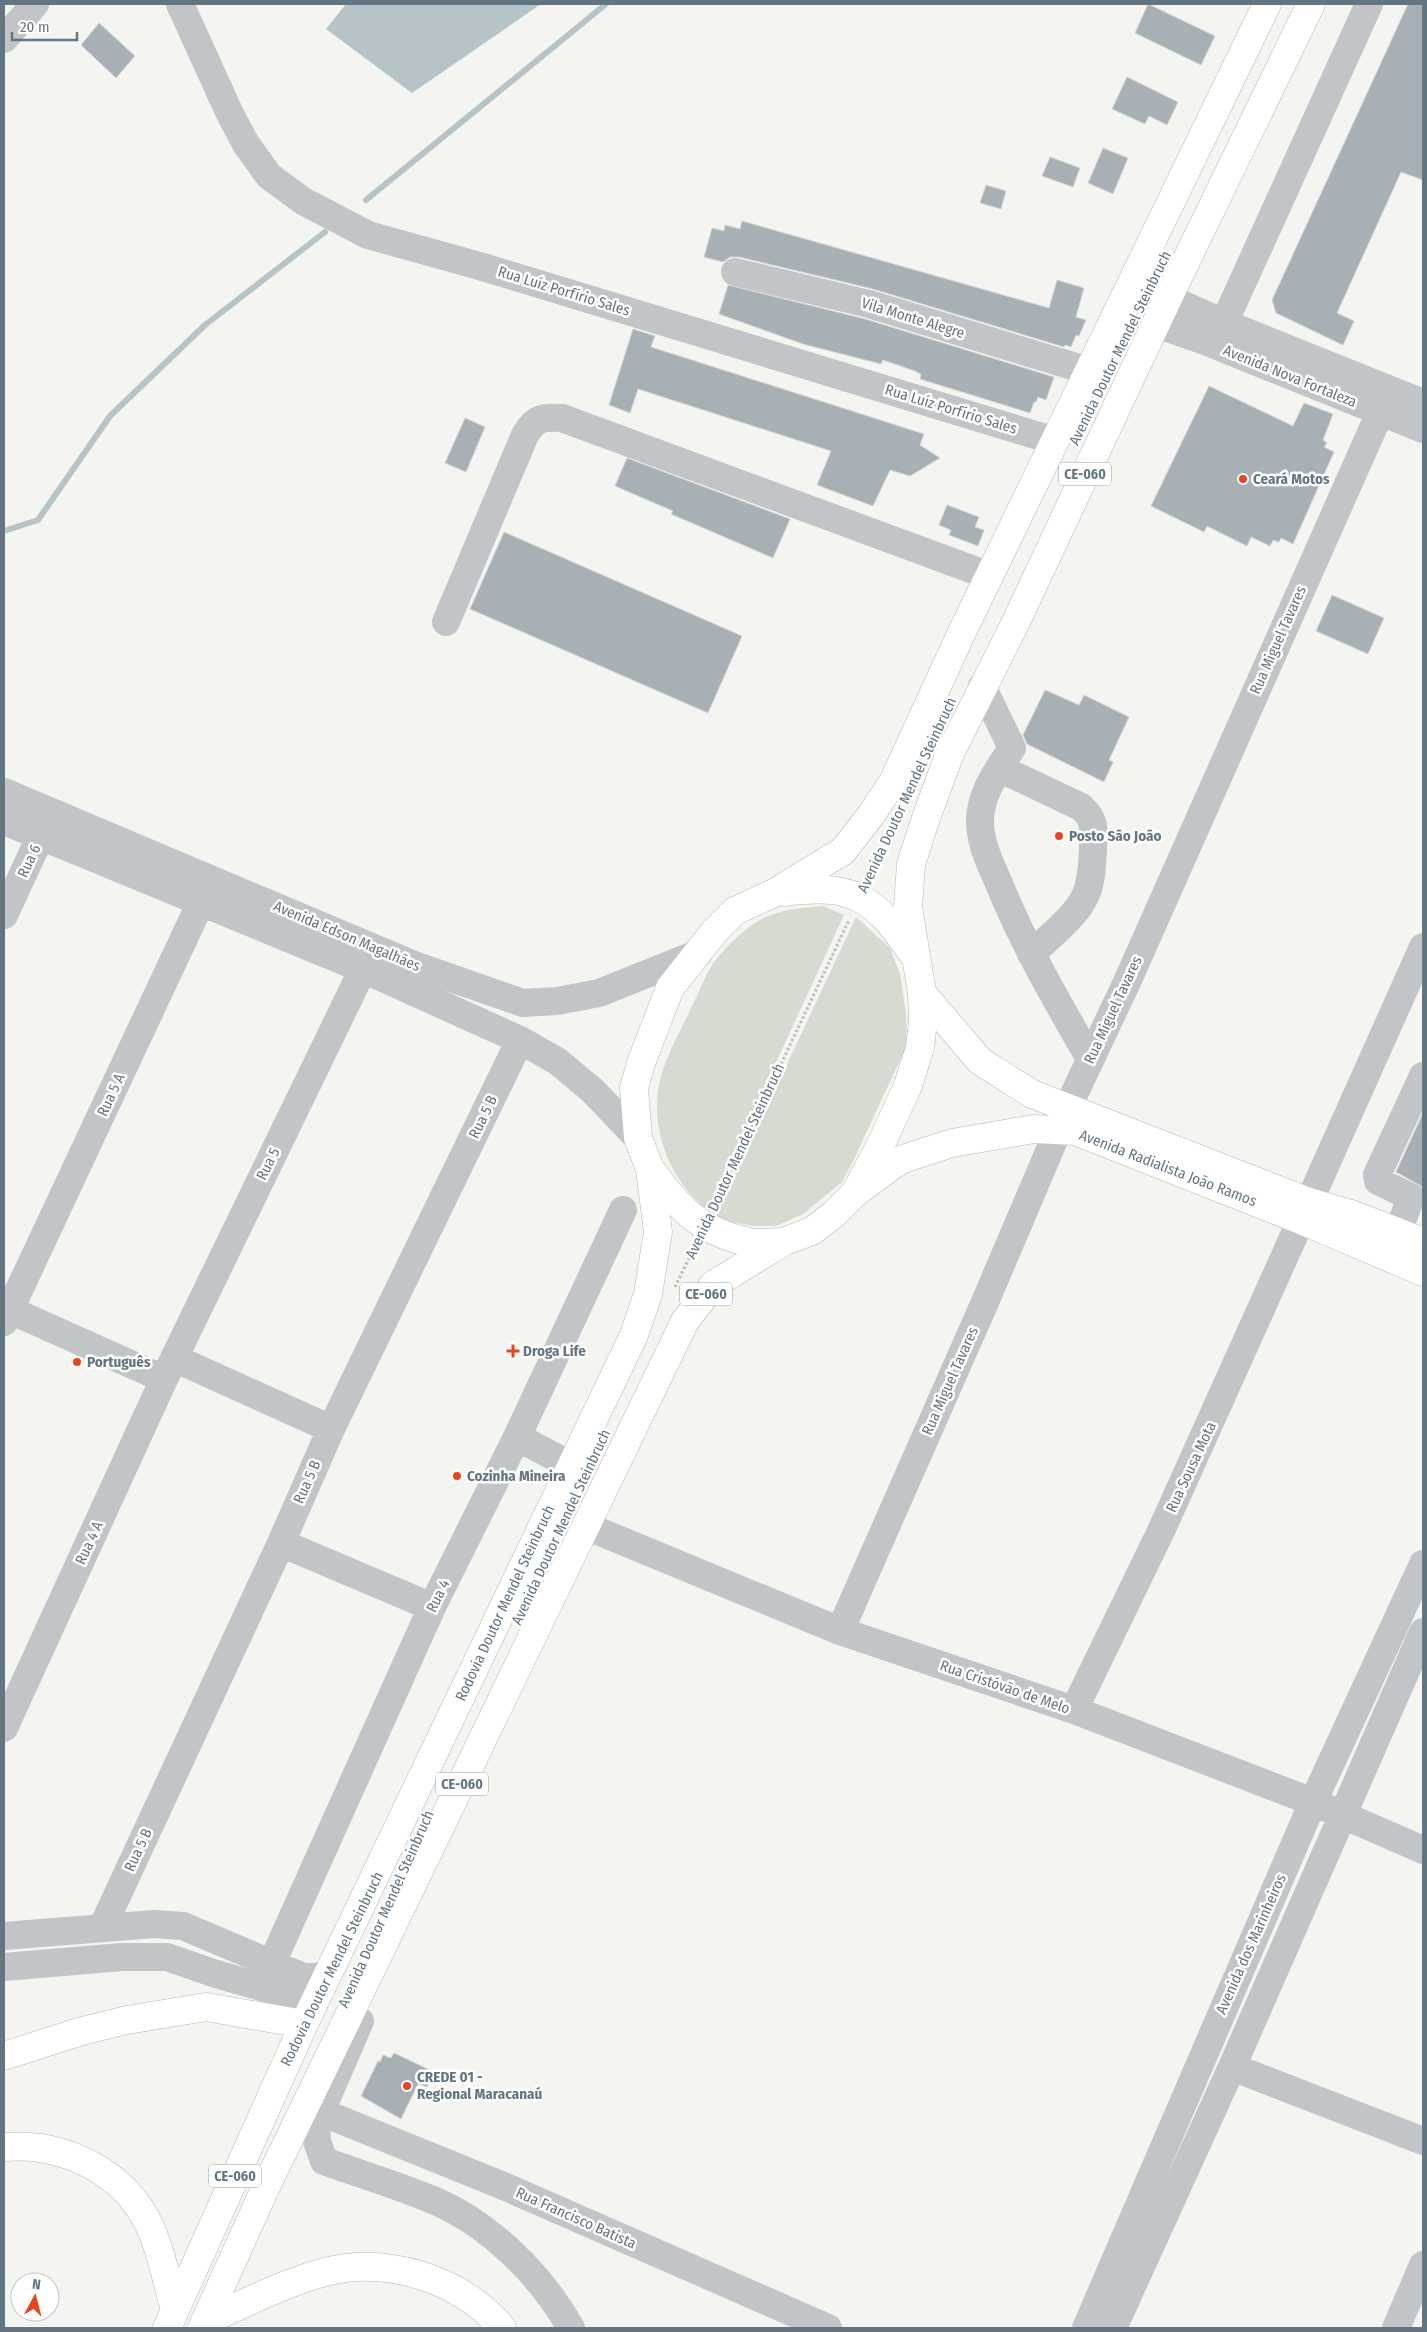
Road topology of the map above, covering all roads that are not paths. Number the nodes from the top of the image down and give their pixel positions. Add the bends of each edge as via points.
1 (35, 4) edge
2 (180, 4) edge
3 (1267, 4) edge
4 (1311, 4) edge
5 (1368, 4) edge
6 (4, 39) edge
7 (735, 272) dead end
8 (1168, 298) junction
9 (1224, 323) junction
10 (1156, 324) junction
11 (1089, 371) junction
12 (1384, 402) junction
13 (1423, 403) edge
14 (1423, 429) edge
15 (1055, 441) junction
16 (990, 576) junction
17 (446, 622) dead end
18 (982, 686) junction
19 (999, 768) junction
20 (4, 792) edge
21 (4, 821) edge
22 (41, 835) junction
23 (212, 879) junction
24 (774, 893) junction
25 (201, 904) junction
26 (4, 914) edge
27 (1423, 947) edge
28 (699, 952) junction
29 (1031, 954) junction
30 (916, 958) junction
31 (363, 970) junction
32 (922, 993) junction
33 (520, 1040) junction
34 (1090, 1060) junction
35 (1423, 1076) edge
36 (1063, 1119) junction
37 (638, 1138) junction
38 (650, 1169) junction
39 (855, 1193) junction
40 (623, 1210) dead end
41 (1305, 1211) junction
42 (1416, 1237) edge
43 (783, 1242) junction
44 (1423, 1272) edge
45 (7, 1316) edge
46 (169, 1368) junction
47 (331, 1429) junction
48 (517, 1437) junction
49 (570, 1465) junction
50 (586, 1526) junction
51 (281, 1543) junction
52 (1423, 1564) edge
53 (432, 1606) junction
54 (1392, 1631) junction
55 (840, 1632) junction
56 (1421, 1636) edge
57 (1074, 1710) junction
58 (4, 1728) edge
59 (1314, 1802) junction
60 (1343, 1815) junction
61 (1423, 1850) edge
62 (102, 1928) junction
63 (4, 1936) edge
64 (4, 1967) edge
65 (329, 1972) junction
66 (266, 1975) junction
67 (360, 1993) junction
68 (1228, 1997) junction
69 (1256, 2008) junction
70 (306, 2019) junction
71 (4, 2056) edge
72 (1232, 2068) junction
73 (319, 2118) junction
74 (1423, 2141) edge
75 (4, 2147) edge
76 (1423, 2265) edge
77 (171, 2319) edge
78 (204, 2324) edge
79 (502, 2328) edge
80 (571, 2328) edge
81 (828, 2328) edge
82 (1086, 2328) edge
83 (1113, 2328) edge
84 (1396, 2328) edge

1 - 6 street
2 - 15 street, Rua Luíz Porfírio Sales via 230,114 269,176 302,201 368,235
3 - 11 main road, Avenida Doutor Mendel Steinbruch / CE-060
4 - 8 main road, Avenida Doutor Mendel Steinbruch / CE-060
5 - 9 street
7 - 11 street, Vila Monte Alegre via 869,304
8 - 9 street, Avenida Nova Fortaleza
8 - 10 main road, Avenida Doutor Mendel Steinbruch / CE-060
9 - 12 street, Avenida Nova Fortaleza
10 - 12 street, Avenida Nova Fortaleza
10 - 18 main road, Avenida Doutor Mendel Steinbruch / CE-060
11 - 15 main road, Avenida Doutor Mendel Steinbruch / CE-060
12 - 13 street, Avenida Nova Fortaleza
12 - 14 street, Avenida Nova Fortaleza
12 - 34 street, Rua Miguel Tavares
15 - 16 main road, Avenida Doutor Mendel Steinbruch / CE-060
16 - 17 street via 562,418 545,417 532,423 525,435
16 - 24 main road, Avenida Doutor Mendel Steinbruch / CE-060 via 892,782 871,815 843,851
18 - 19 street via 1012,748
18 - 30 main road, Avenida Doutor Mendel Steinbruch / CE-060 via 950,753 911,864 908,907
19 - 29 street via 980,820 984,848
19 - 29 street via 1081,807 1090,815 1094,827 1092,876 1086,896
20 - 23 street, Avenida Edson Magalhães
21 - 22 street, Avenida Edson Magalhães
22 - 25 street, Avenida Edson Magalhães
22 - 26 street, Rua 6
23 - 25 street, Rua 5 A
23 - 28 street, Avenida Edson Magalhães via 414,965 523,1003 599,993
24 - 28 main road, Rodovia Doutor Mendel Steinbruch / CE-060 via 735,911
24 - 30 main road via 823,888 860,898 880,910
25 - 31 street, Avenida Edson Magalhães
25 - 45 street, Rua 5 A
27 - 41 street, Rua Sousa Mota
28 - 37 main road, Rodovia Doutor Mendel Steinbruch / CE-060 via 670,988 641,1063 634,1088
29 - 34 street
30 - 32 main road, CE-060
31 - 33 street, Avenida Edson Magalhães
31 - 46 street, Rua 5
32 - 36 main road, Avenida Radialista João Ramos via 980,1061 1032,1094
32 - 39 main road, CE-060 via 920,1048 907,1088
33 - 37 street, Avenida Edson Magalhães via 557,1061 592,1090
33 - 47 street, Rua 5 B
34 - 36 street, Rua Miguel Tavares
35 - 42 street via 1377,1175 1378,1181 1411,1197
36 - 39 main road, Avenida Radialista João Ramos via 1034,1129 952,1143 900,1160
36 - 41 main road, Avenida Radialista João Ramos via 1075,1132
36 - 55 street, Rua Miguel Tavares
37 - 38 main road, Rodovia Doutor Mendel Steinbruch / CE-060
38 - 43 main road via 676,1204 704,1227 749,1242
38 - 49 main road, Rodovia Doutor Mendel Steinbruch / CE-060 via 658,1232 648,1294 634,1335
39 - 43 main road, CE-060 via 812,1231
40 - 48 street, Rua 4
41 - 42 main road, Avenida Radialista João Ramos via 1354,1215
41 - 44 main road, Avenida Radialista João Ramos
41 - 57 street, Rua Sousa Mota via 1161,1531
43 - 50 main road, CE-060 via 713,1285 685,1321
45 - 46 street
46 - 47 street
46 - 58 street, Rua 4 A
47 - 51 street, Rua 5 B
48 - 49 street
48 - 53 street, Rua 4
49 - 65 main road, Rodovia Doutor Mendel Steinbruch / CE-060
50 - 55 street, Rua Cristóvão de Melo
50 - 67 main road, CE-060
51 - 53 street
51 - 62 street, Rua 5 B
52 - 54 street, Avenida dos Marinheiros
53 - 66 street, Rua 4
54 - 56 street
54 - 59 street, Avenida dos Marinheiros
55 - 57 street, Rua Cristóvão de Melo
56 - 60 street, Avenida dos Marinheiros
57 - 59 street, Rua Cristóvão de Melo
59 - 60 street, Rua Cristóvão de Melo
59 - 68 street, Avenida dos Marinheiros
60 - 61 street, Rua Cristóvão de Melo
60 - 69 street, Avenida dos Marinheiros
62 - 63 street
62 - 66 street via 154,1924 183,1926
64 - 66 street via 122,1957 166,1957 216,1974
65 - 66 street via 310,1978
65 - 70 main road, Rodovia Doutor Mendel Steinbruch / CE-060
66 - 70 street via 296,1999
67 - 73 street via 367,2008
67 - 78 main road, CE-060
68 - 69 street
68 - 82 street, Avenida dos Marinheiros
69 - 72 street, Avenida dos Marinheiros
70 - 71 main road via 206,2007 91,2028
70 - 77 main road, Rodovia Doutor Mendel Steinbruch / CE-060
72 - 74 street
72 - 83 street, Avenida dos Marinheiros
73 - 80 street via 317,2140 324,2162 434,2200 481,2229 523,2265
73 - 81 street, Rua Francisco Batista via 506,2187
75 - 77 main road via 35,2147 71,2155 88,2162 118,2184 151,2230
76 - 84 street
78 - 79 main road via 304,2278 327,2271 374,2267 398,2270 443,2284 482,2309

